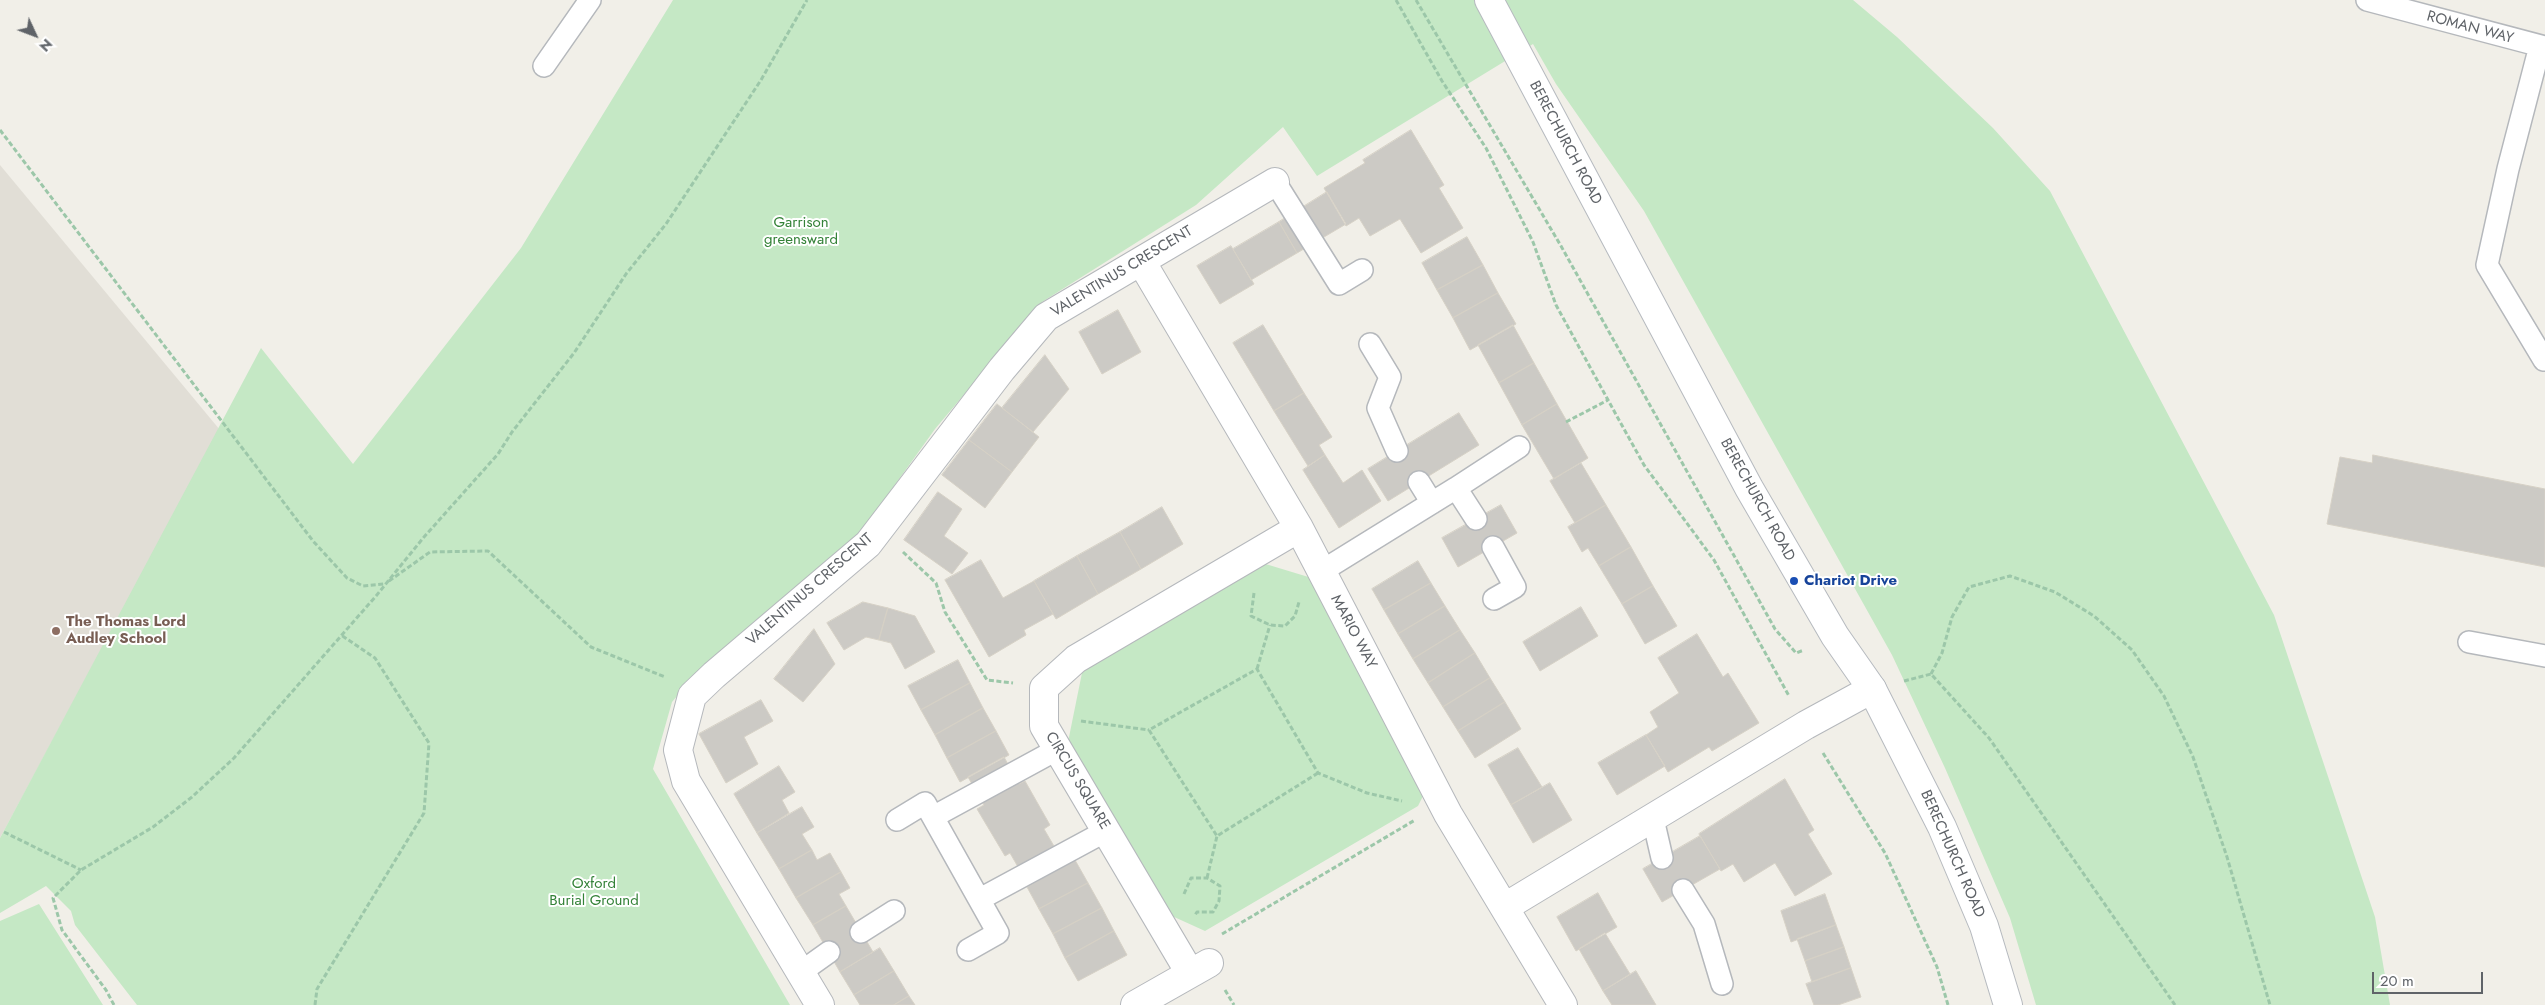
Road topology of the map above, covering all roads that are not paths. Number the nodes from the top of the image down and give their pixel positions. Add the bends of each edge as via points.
1 (590, 0) edge
2 (1489, 0) edge
3 (2366, 0) edge
4 (2542, 47) edge
5 (544, 66) dead end
6 (1275, 182) joint
7 (1141, 261) junction
8 (1362, 270) dead end
9 (1370, 344) dead end
10 (2544, 360) edge
11 (1519, 447) dead end
12 (1397, 451) dead end
13 (1419, 482) dead end
14 (1456, 488) junction
15 (1432, 503) junction
16 (1476, 519) dead end
17 (1298, 528) junction
18 (1493, 547) dead end
19 (1322, 571) junction
20 (1494, 599) dead end
21 (2469, 642) dead end
22 (2545, 656) edge
23 (1872, 689) junction
24 (1058, 749) junction
25 (933, 817) junction
26 (1652, 819) junction
27 (897, 820) dead end
28 (1106, 831) junction
29 (1662, 858) dead end
30 (1683, 890) dead end
31 (980, 899) junction
32 (1505, 907) junction
33 (894, 910) dead end
34 (861, 932) dead end
35 (968, 950) dead end
36 (829, 952) dead end
37 (801, 972) junction
38 (1722, 984) dead end
39 (820, 1005) edge
40 (1135, 1005) edge
41 (1563, 1005) edge
42 (2008, 1005) edge

1 - 5 lane
2 - 23 street, BERECHURCH ROAD via 1749,488 1836,636
3 - 4 lane, ROMAN WAY
4 - 10 lane via 2508,169 2488,265
6 - 7 street, VALENTINUS CRESCENT
6 - 8 lane via 1339,284
7 - 17 street, MARIO WAY
7 - 37 street, VALENTINUS CRESCENT via 1046,317 1002,369 868,544 692,696 678,750 686,781
9 - 12 lane via 1390,377 1378,408
11 - 14 lane
13 - 15 lane
14 - 15 lane
14 - 16 lane
15 - 19 lane
17 - 19 street, MARIO WAY
17 - 24 street, CIRCUS SQUARE via 1076,659 1044,699 1044,726
18 - 20 lane via 1515,587
19 - 32 street, MARIO WAY via 1436,806
21 - 22 lane
23 - 26 street via 1806,725
23 - 42 street, BERECHURCH ROAD via 1942,827 1984,926
24 - 25 lane
24 - 28 street, CIRCUS SQUARE
25 - 27 lane via 925,803
25 - 31 lane
26 - 29 lane
26 - 32 street
28 - 31 lane
28 - 40 street, CIRCUS SQUARE via 1200,968
30 - 38 lane via 1704,924
31 - 35 lane via 998,933
32 - 41 street, MARIO WAY
33 - 34 lane
36 - 37 lane
37 - 39 street

